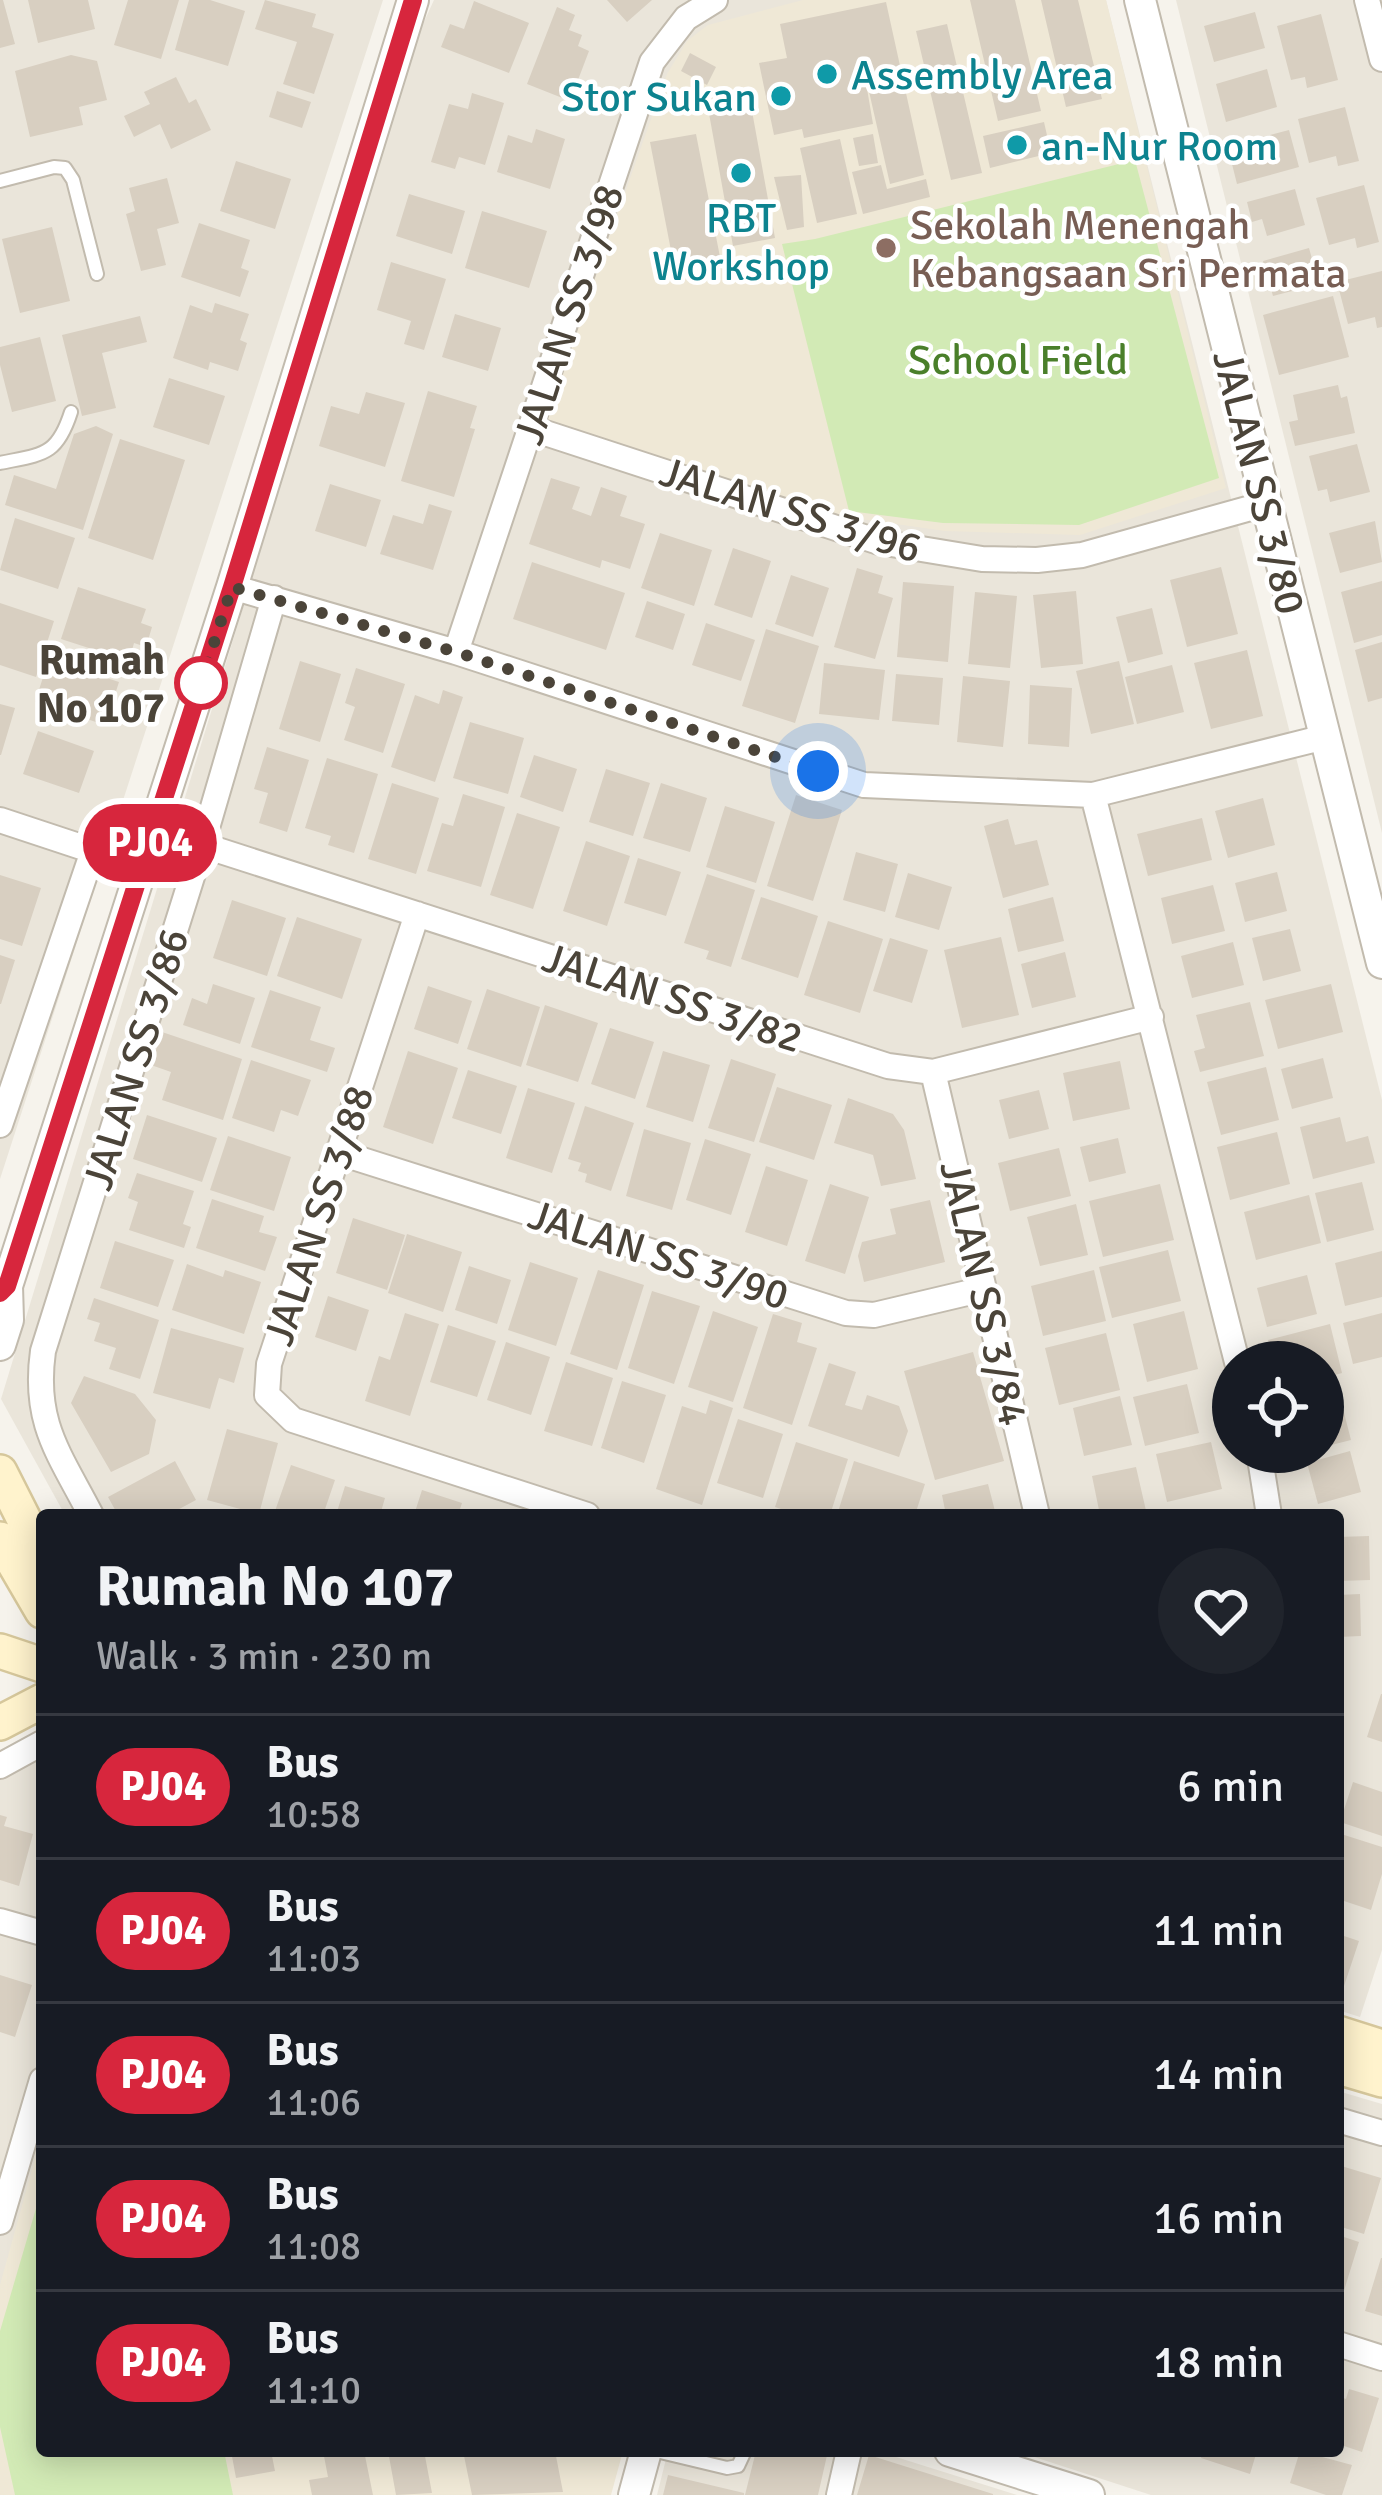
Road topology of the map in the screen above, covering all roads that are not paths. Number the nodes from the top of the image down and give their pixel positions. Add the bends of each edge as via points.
1 (715, 0) edge
2 (1139, 0) edge
3 (1367, 0) edge
4 (411, 1) edge
5 (1382, 58) edge
6 (0, 181) edge
7 (97, 274) dead end
8 (71, 412) dead end
9 (530, 428) junction
10 (0, 463) edge
11 (1265, 504) junction
12 (232, 587) junction
13 (274, 598) junction
14 (456, 652) junction
15 (1325, 737) junction
16 (1093, 795) junction
17 (0, 820) edge
18 (202, 845) junction
19 (93, 851) junction
20 (142, 867) junction
21 (417, 914) junction
22 (1382, 963) edge
23 (1151, 1017) junction
24 (933, 1072) junction
25 (0, 1125) edge
26 (338, 1152) junction
27 (984, 1289) junction
28 (3, 1290) edge
29 (1232, 1341) edge
30 (0, 1345) edge
31 (0, 1472) edge
32 (1262, 1473) edge
33 (88, 1509) edge
34 (568, 1509) edge
35 (1036, 1509) edge
36 (1268, 1509) edge
37 (0, 1539) edge
38 (36, 1543) edge
39 (36, 1601) edge
40 (0, 1651) edge
41 (36, 1664) edge
42 (36, 1686) edge
43 (0, 1696) edge
44 (36, 1704) edge
45 (0, 1723) edge
46 (36, 1746) edge
47 (0, 1766) edge
48 (0, 1921) edge
49 (36, 1931) edge
50 (1344, 2038) edge
51 (1381, 2066) edge
52 (1344, 2067) edge
53 (1344, 2122) edge
54 (1382, 2133) edge
55 (33, 2139) edge
56 (0, 2222) edge
57 (1344, 2346) edge
58 (1382, 2357) edge
59 (644, 2457) edge
60 (681, 2457) edge
61 (742, 2457) edge
62 (848, 2457) edge
63 (969, 2457) edge
64 (634, 2495) edge
65 (839, 2495) edge
66 (1089, 2495) edge

1 - 9 street, JALAN SS 3/98 via 686,18 652,62
2 - 11 street, JALAN SS 3/80
3 - 5 street
4 - 12 street
6 - 7 lane via 65,168
8 - 10 lane via 53,449
9 - 11 street, JALAN SS 3/96 via 879,542 982,559 1082,555
9 - 14 street, JALAN SS 3/98
11 - 15 street, JALAN SS 3/80
12 - 13 street
12 - 20 street
13 - 14 street
13 - 18 street, JALAN SS 3/86
14 - 16 street via 864,785
15 - 16 street
15 - 22 street, JALAN SS 3/80
16 - 23 street
17 - 19 street
18 - 21 street, JALAN SS 3/82
18 - 33 street, JALAN SS 3/86 via 43,1351 46,1429
19 - 20 street
19 - 25 street
20 - 28 street
21 - 24 street, JALAN SS 3/82 via 888,1066
21 - 26 street, JALAN SS 3/88
23 - 24 street, JALAN SS 3/82
23 - 29 street
24 - 27 street, JALAN SS 3/84
26 - 27 street, JALAN SS 3/90 via 845,1313 874,1316
26 - 34 street, JALAN SS 3/88 via 269,1364 268,1395 293,1420
27 - 35 street, JALAN SS 3/84
28 - 30 street via 8,1320
31 - 38 main road
32 - 36 street
37 - 39 main road
40 - 41 main road
42 - 43 main road
44 - 45 main road
46 - 47 street
48 - 49 street
50 - 51 main road
51 - 52 main road
53 - 54 street
55 - 56 street
57 - 58 street
59 - 64 street
60 - 61 lane via 727,2468
62 - 65 street
63 - 66 street

